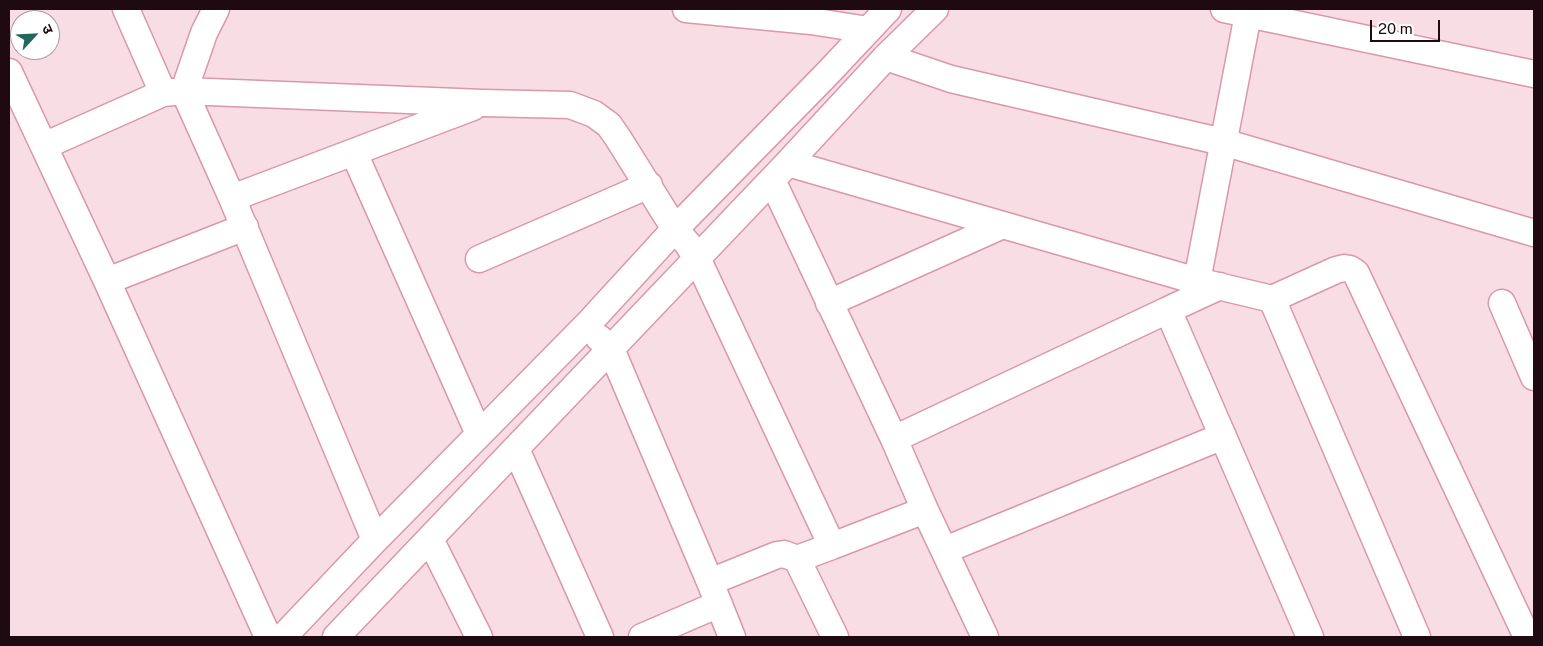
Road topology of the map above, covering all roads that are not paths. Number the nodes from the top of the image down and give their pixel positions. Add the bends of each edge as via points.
1 (126, 9) edge
2 (216, 9) edge
3 (686, 9) edge
4 (888, 9) edge
5 (935, 9) edge
6 (715, 10) edge
7 (1240, 11) edge
8 (812, 15) edge
9 (868, 30) junction
10 (886, 57) junction
11 (9, 72) edge
12 (1534, 74) edge
13 (173, 92) junction
14 (483, 103) junction
15 (1223, 142) junction
16 (44, 146) junction
17 (354, 153) junction
18 (780, 172) junction
19 (649, 186) junction
20 (232, 198) junction
21 (1003, 225) junction
22 (245, 227) junction
23 (1534, 233) edge
24 (684, 242) junction
25 (479, 259) dead end
26 (107, 281) junction
27 (1208, 283) junction
28 (1272, 299) junction
29 (829, 303) junction
30 (1502, 303) dead end
31 (1168, 310) junction
32 (598, 336) junction
33 (1534, 377) edge
34 (479, 434) junction
35 (1223, 436) junction
36 (894, 439) junction
37 (516, 449) junction
38 (925, 510) junction
39 (375, 540) junction
40 (430, 540) junction
41 (832, 546) junction
42 (945, 550) junction
43 (797, 559) junction
44 (350, 567) junction
45 (715, 593) junction
46 (377, 594) junction
47 (268, 637) edge
48 (283, 637) edge
49 (336, 637) edge
50 (479, 637) edge
51 (600, 637) edge
52 (642, 637) edge
53 (732, 637) edge
54 (835, 637) edge
55 (985, 637) edge
56 (1310, 637) edge
57 (1417, 637) edge
58 (1527, 637) edge

1 - 13 street
2 - 13 street
3 - 6 street
4 - 9 street
5 - 10 street
6 - 8 street
7 - 12 street
7 - 15 street
8 - 9 street
9 - 24 street
10 - 15 street via 951,79
10 - 18 street
11 - 16 street
13 - 14 street
13 - 16 street
13 - 20 street
14 - 17 street
14 - 19 street via 570,105 594,114 609,125
15 - 23 street
15 - 27 street
16 - 26 street
17 - 20 street
17 - 34 street
18 - 21 street
18 - 24 street
18 - 29 street
19 - 24 street
19 - 25 street
20 - 22 street
21 - 27 street
21 - 29 street
22 - 26 street
22 - 39 street
24 - 32 street
24 - 32 street
24 - 41 street
26 - 47 street
27 - 28 street
27 - 31 street
28 - 57 street
28 - 58 street via 1336,270 1344,268 1356,273
29 - 36 street
30 - 33 street
31 - 35 street
31 - 36 street
32 - 34 street
32 - 37 street
32 - 45 street
34 - 39 street
35 - 42 street
35 - 56 street
36 - 38 street
37 - 40 street
37 - 51 street
38 - 41 street
38 - 42 street
39 - 44 street
40 - 46 street
40 - 50 street
41 - 43 street
42 - 55 street
43 - 45 street via 777,555
43 - 54 street
44 - 46 street
44 - 48 street
45 - 52 street
45 - 53 street
46 - 49 street

